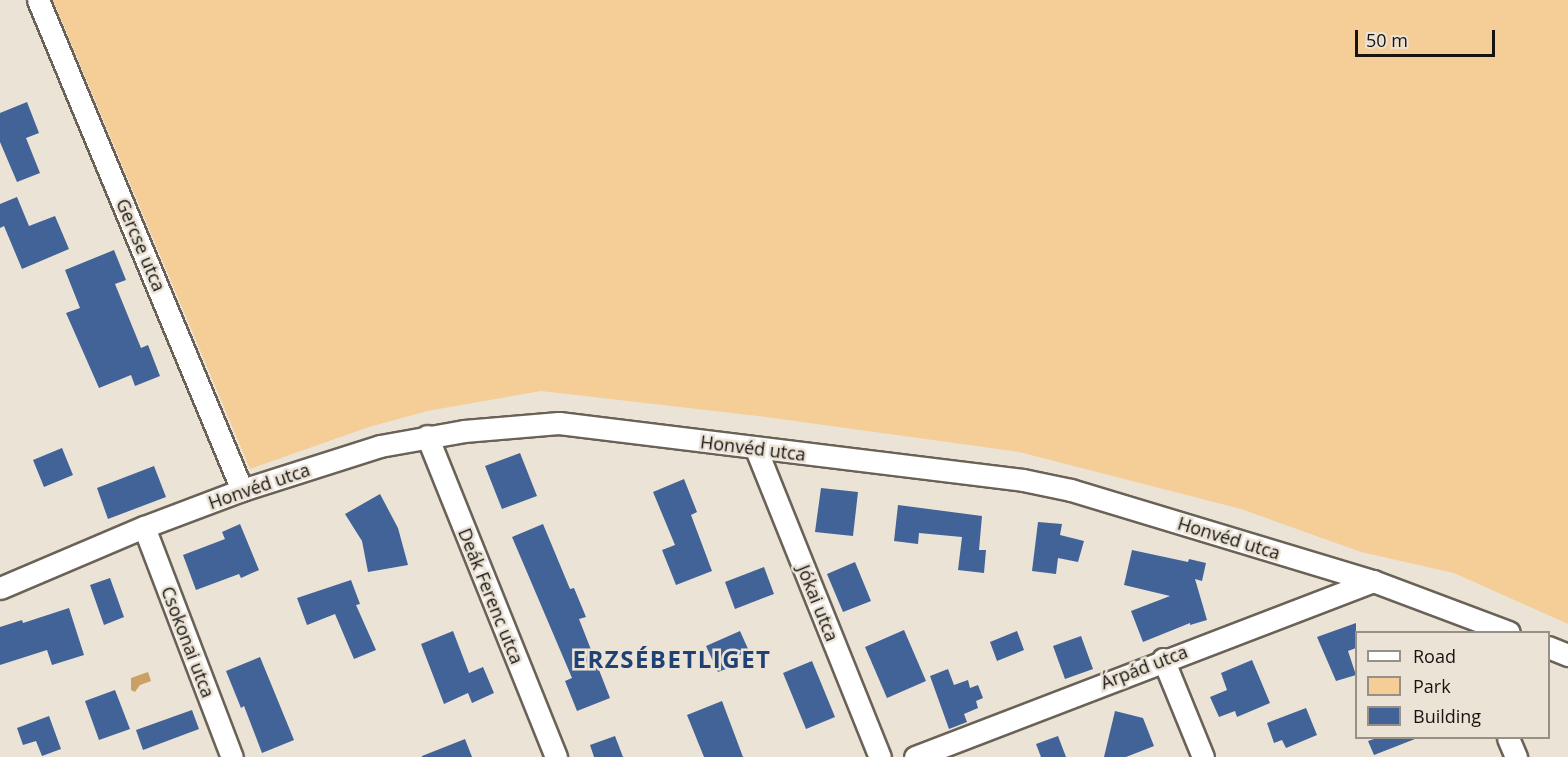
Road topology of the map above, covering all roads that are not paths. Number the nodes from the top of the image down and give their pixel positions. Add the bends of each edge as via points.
1 (38, 0) edge
2 (427, 436) junction
3 (756, 449) junction
4 (242, 490) junction
5 (144, 527) junction
6 (1373, 581) junction
7 (0, 588) edge
8 (1465, 623) edge
9 (1500, 631) edge
10 (1550, 648) edge
11 (1568, 655) edge
12 (1163, 659) junction
13 (1508, 739) edge
14 (232, 757) edge
15 (556, 757) edge
16 (880, 757) edge
17 (915, 757) edge
18 (1203, 757) edge
19 (1516, 757) edge

1 - 4 street, Gercse utca
2 - 3 street, Honvéd utca via 559,423
2 - 4 street, Honvéd utca via 380,446
2 - 15 street, Deák Ferenc utca
3 - 6 street, Honvéd utca via 1023,480 1071,490
3 - 16 street, Jókai utca
4 - 5 street, Honvéd utca
5 - 7 street, Honvéd utca
5 - 14 street, Csokonai utca
6 - 8 street, Honvéd utca
6 - 12 street, Árpád utca
8 - 9 street, Honvéd utca
10 - 11 street
12 - 17 street, Árpád utca
12 - 18 street
13 - 19 street

